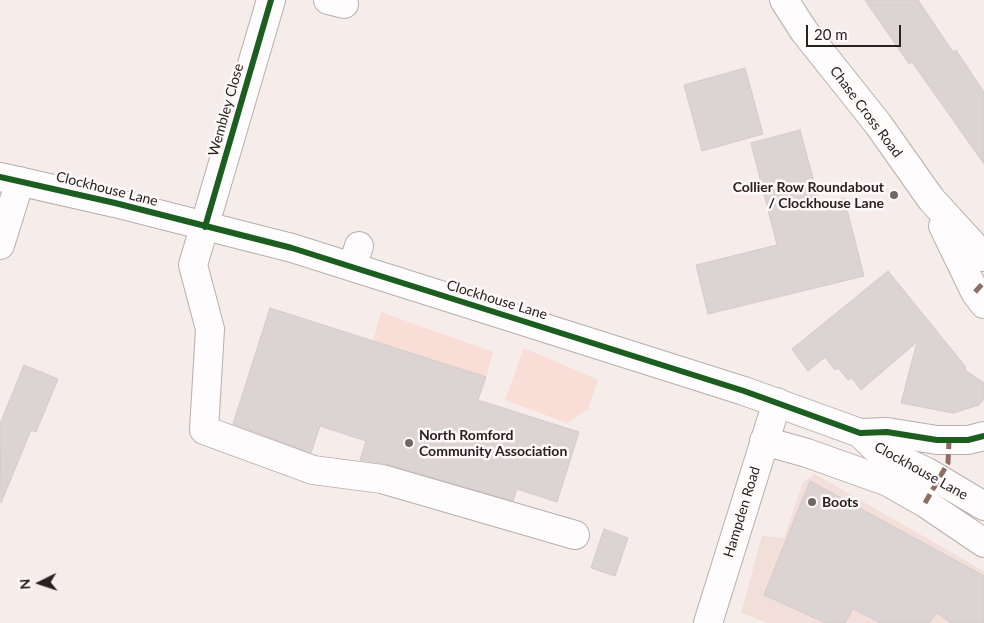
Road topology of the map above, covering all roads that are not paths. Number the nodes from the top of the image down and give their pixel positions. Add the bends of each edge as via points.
1 (271, 0) edge
2 (784, 0) edge
3 (10, 179) edge
4 (931, 200) junction
5 (205, 227) junction
6 (0, 245) edge
7 (984, 257) edge
8 (984, 304) edge
9 (777, 402) junction
10 (860, 433) junction
11 (984, 436) edge
12 (764, 441) junction
13 (984, 506) edge
14 (574, 535) dead end
15 (984, 543) edge
16 (711, 622) edge

1 - 5 street, Wembley Close
2 - 4 street, Chase Cross Road
3 - 5 street, Clockhouse Lane via 115,202
3 - 6 street
4 - 7 street, Chase Cross Road
4 - 8 street, Chase Cross Road via 975,292
5 - 9 street, Clockhouse Lane via 292,248 355,256
5 - 14 street, Wembley Close via 193,265 210,329 204,430 313,470 382,479
9 - 10 street, Clockhouse Lane
9 - 12 street, Hampden Road
10 - 11 street, Clockhouse Lane via 887,432 937,440 968,440
10 - 13 street, Clockhouse Lane via 874,446 927,472
12 - 15 street via 888,482 925,502
12 - 16 street, Hampden Road

